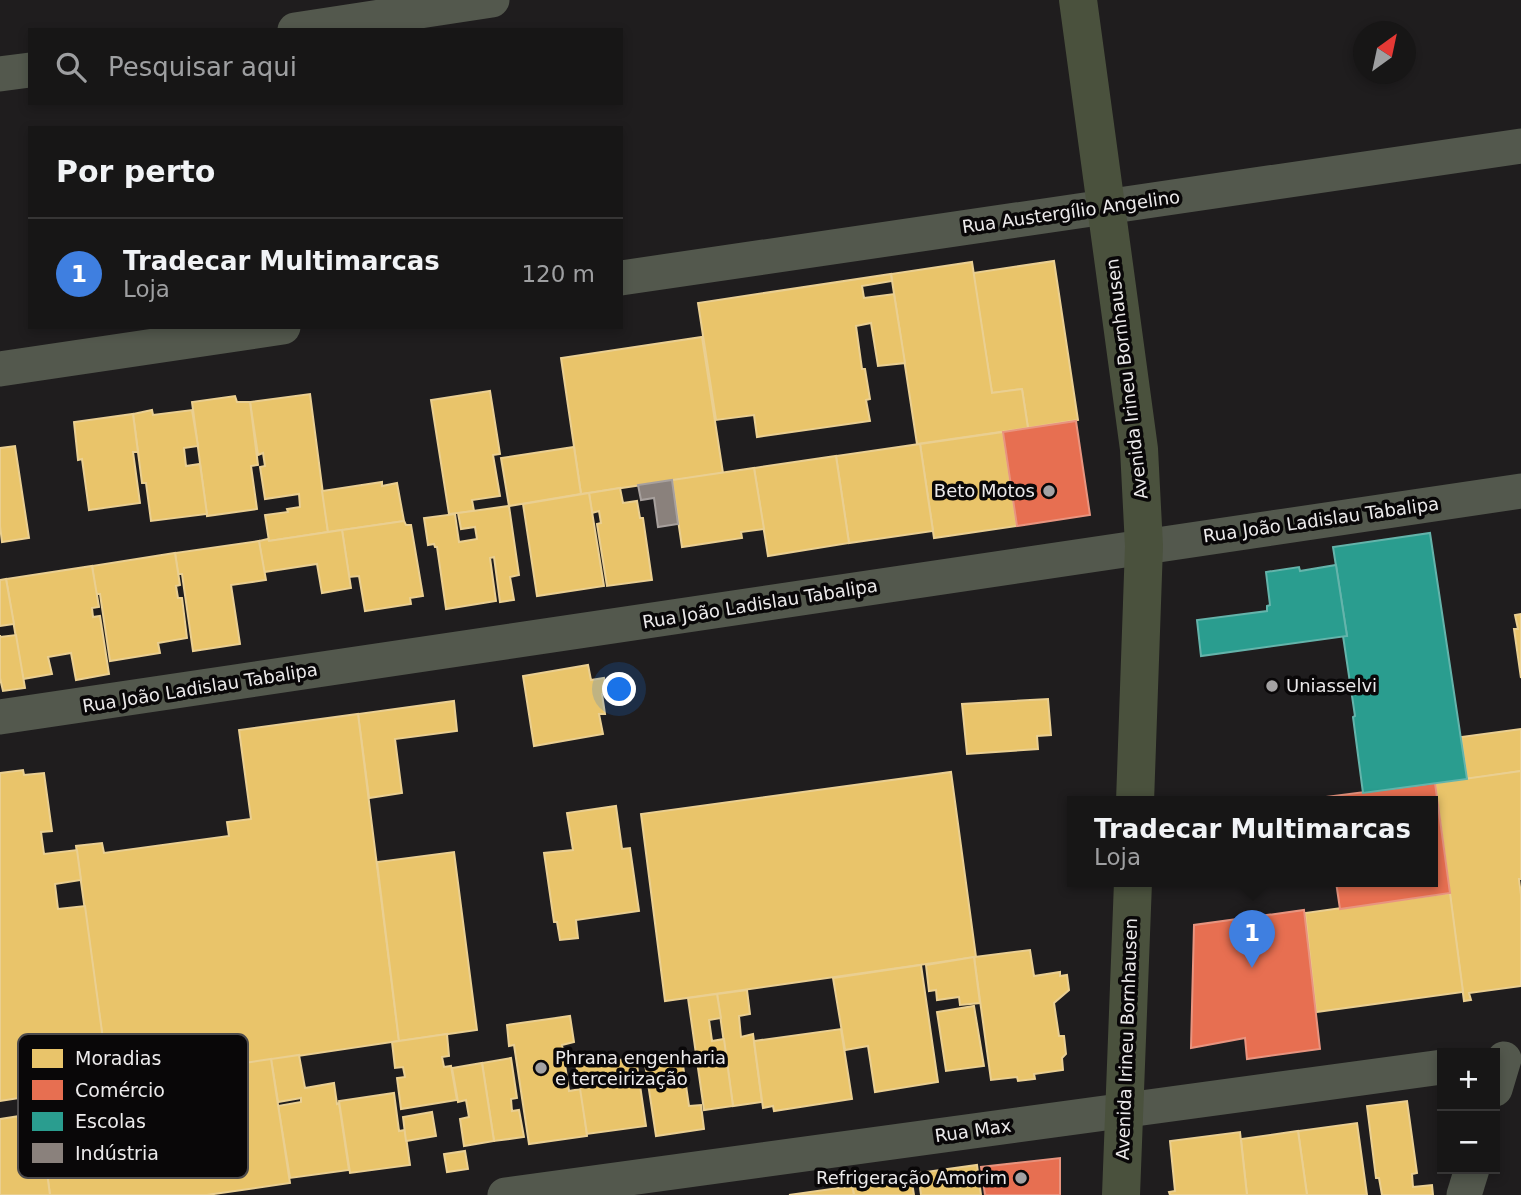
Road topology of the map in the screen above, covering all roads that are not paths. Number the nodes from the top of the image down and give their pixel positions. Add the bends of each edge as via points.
1 (492, 0) edge
2 (1078, 0) edge
3 (308, 28) edge
4 (28, 69) edge
5 (0, 74) edge
6 (1521, 146) edge
7 (1105, 207) junction
8 (623, 278) edge
9 (270, 329) edge
10 (0, 369) edge
11 (1521, 491) edge
12 (1144, 546) junction
13 (0, 718) edge
14 (1135, 796) edge
15 (1133, 887) edge
16 (1437, 1068) edge
17 (1125, 1111) junction
18 (1470, 1174) edge
19 (505, 1195) edge
20 (1121, 1195) edge
21 (1464, 1195) edge

1 - 3 street
2 - 7 main road, Avenida Irineu Bornhausen
4 - 5 street
6 - 7 street, Rua Austergílio Angelino
7 - 8 street, Rua Austergílio Angelino
7 - 12 main road, Avenida Irineu Bornhausen via 1139,449
9 - 10 street
11 - 12 street, Rua João Ladislau Tabalipa
12 - 13 street, Rua João Ladislau Tabalipa
12 - 14 main road, Avenida Irineu Bornhausen
15 - 17 main road, Avenida Irineu Bornhausen
16 - 17 street, Rua Max
17 - 19 street, Rua Max
17 - 20 main road, Avenida Irineu Bornhausen
18 - 21 street

